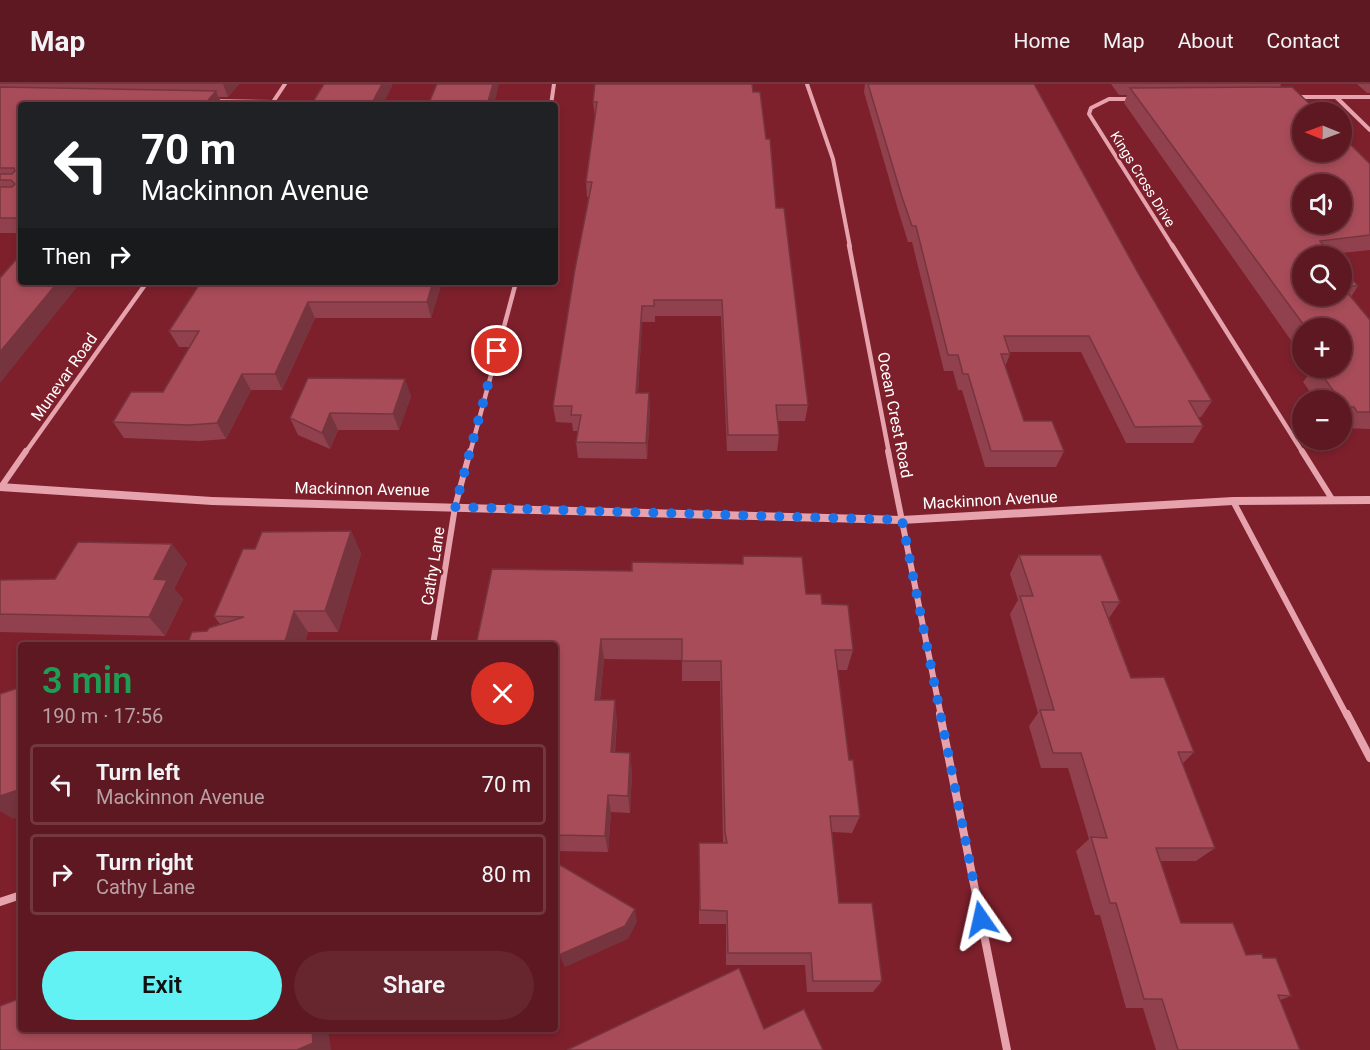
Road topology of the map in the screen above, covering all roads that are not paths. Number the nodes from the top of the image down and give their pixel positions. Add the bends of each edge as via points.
1 (285, 84) edge
2 (554, 84) edge
3 (807, 84) edge
4 (1287, 97) edge
5 (1335, 97) junction
6 (1370, 97) edge
7 (1144, 99) edge
8 (207, 101) edge
9 (239, 102) edge
10 (272, 102) edge
11 (551, 102) edge
12 (1370, 130) edge
13 (145, 285) edge
14 (515, 285) edge
15 (0, 487) edge
16 (1332, 499) junction
17 (1370, 500) edge
18 (1233, 501) junction
19 (455, 507) junction
20 (902, 520) junction
21 (434, 642) edge
22 (1370, 758) edge
23 (18, 896) edge
24 (0, 902) edge
25 (1007, 1050) edge

1 - 10 street
2 - 11 street
3 - 20 street, Ocean Crest Road via 833,159
4 - 5 street
5 - 6 street
5 - 12 street
7 - 16 street, Kings Cross Drive via 1108,99 1091,108 1089,114
8 - 9 street
13 - 15 street, Munevar Road
14 - 19 street, Cathy Lane
15 - 19 street, Mackinnon Avenue via 212,501
16 - 17 street, Mackinnon Avenue
16 - 18 street, Mackinnon Avenue
18 - 20 street, Mackinnon Avenue
18 - 22 street
19 - 20 street, Mackinnon Avenue
19 - 21 street, Cathy Lane
20 - 25 street, Ocean Crest Road
23 - 24 street

